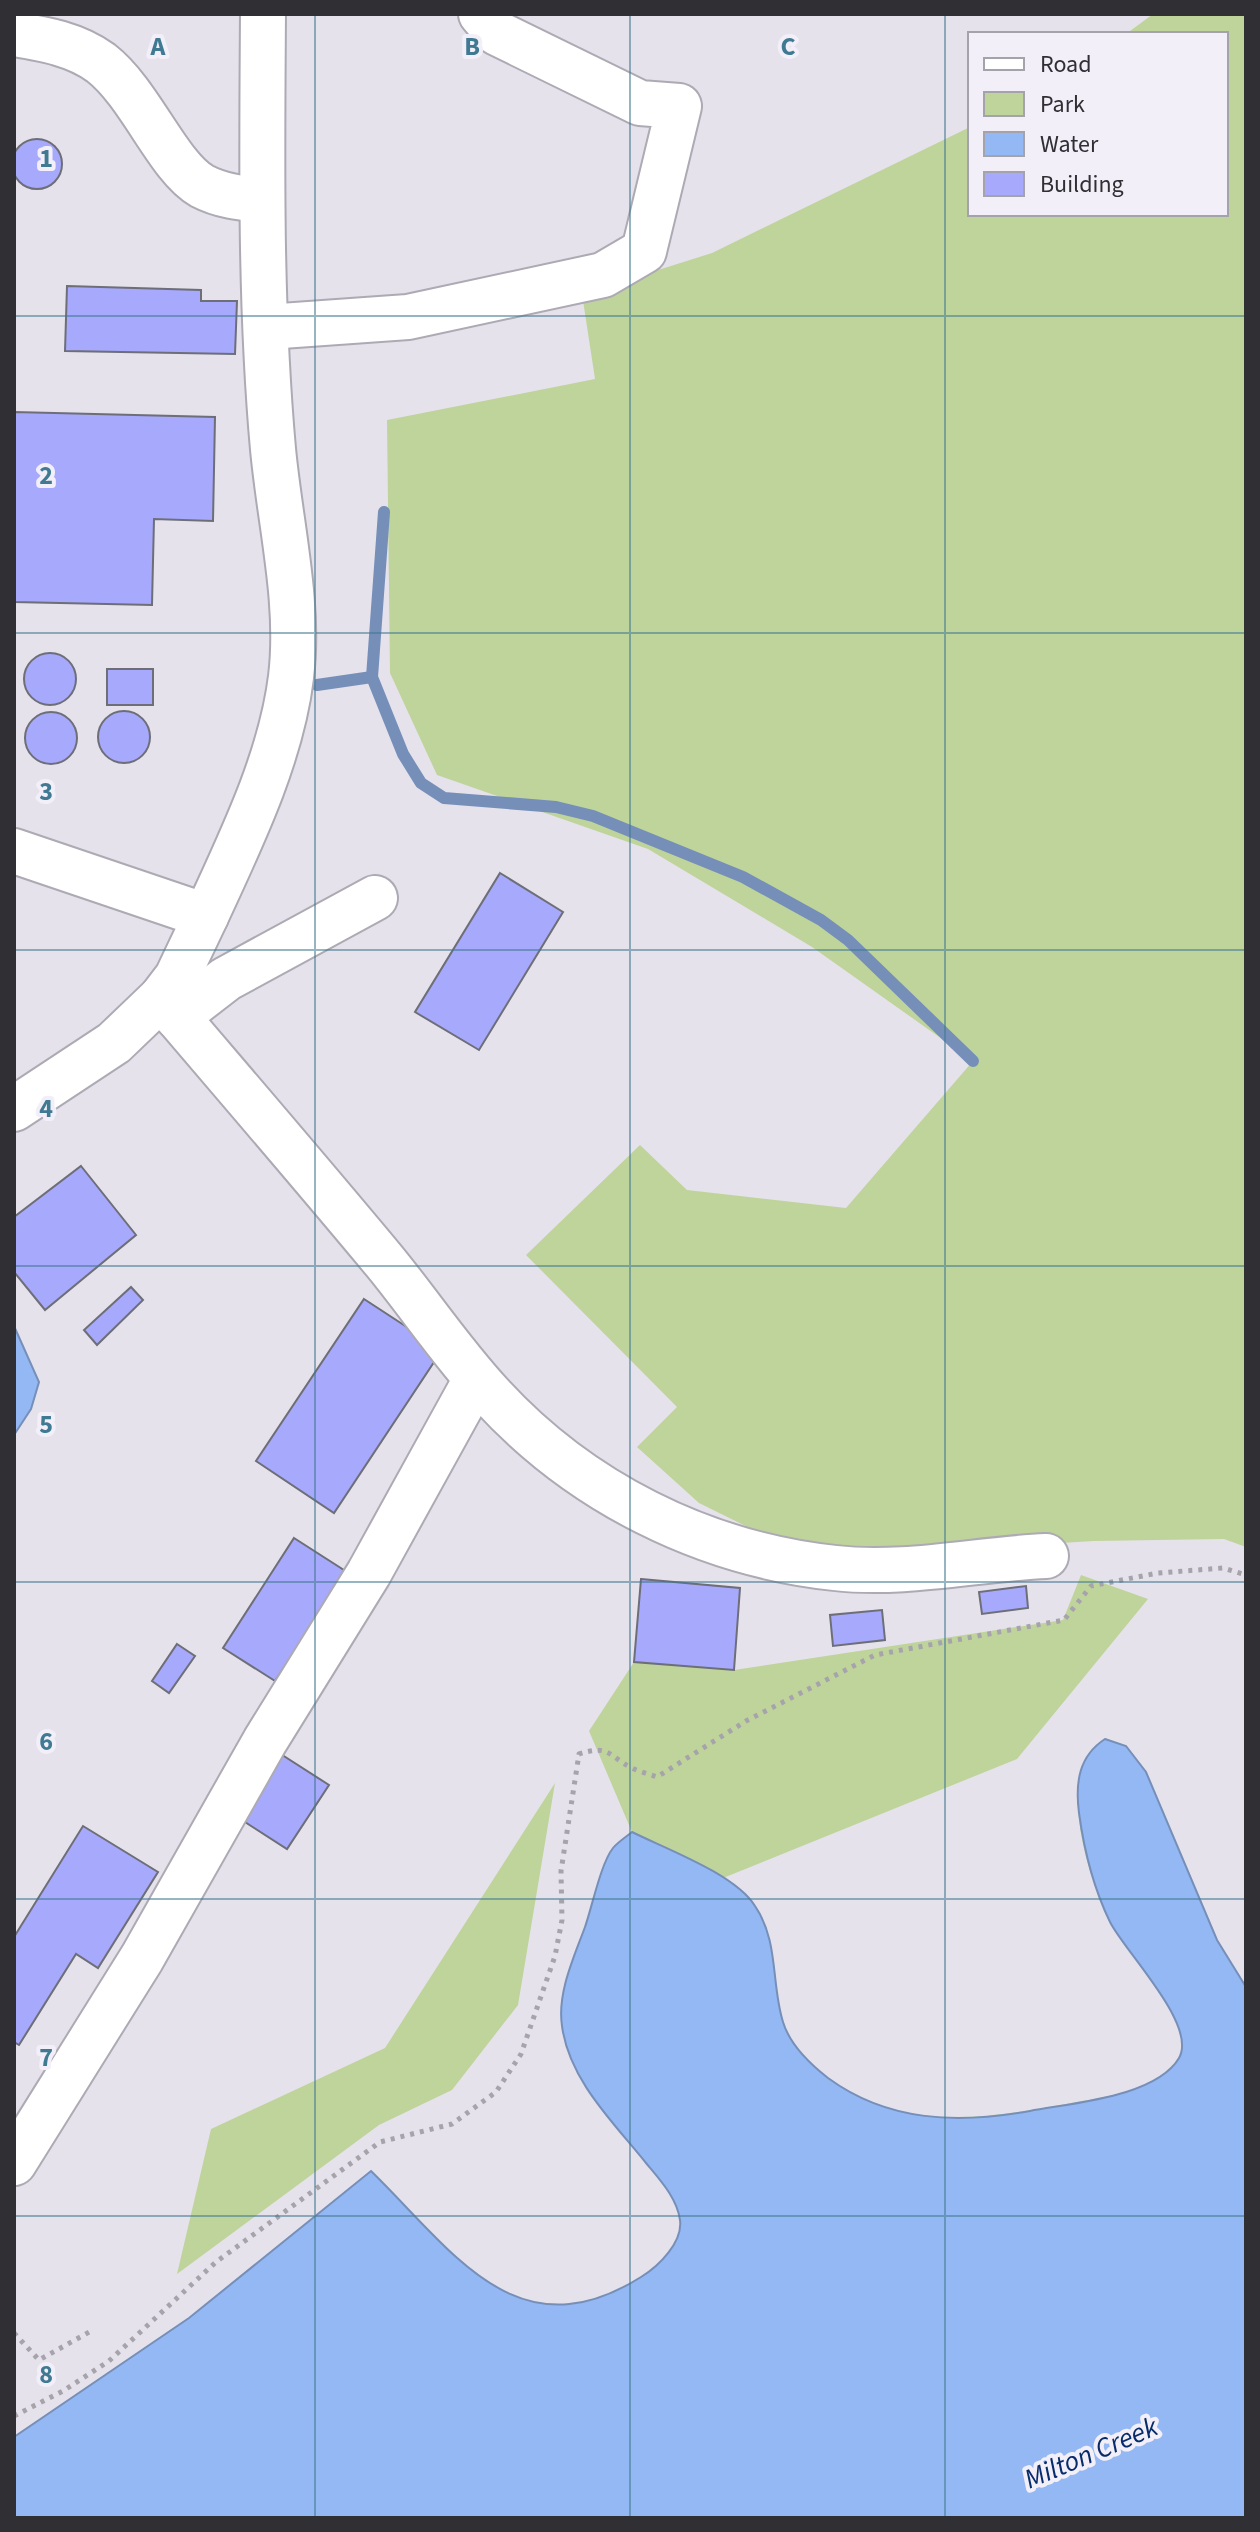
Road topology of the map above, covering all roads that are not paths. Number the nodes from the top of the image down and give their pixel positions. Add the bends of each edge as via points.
1 (263, 14) edge
2 (481, 14) edge
3 (14, 34) edge
4 (261, 200) junction
5 (267, 327) junction
6 (14, 851) edge
7 (375, 898) dead end
8 (206, 916) junction
9 (169, 1008) junction
10 (14, 1109) edge
11 (476, 1379) junction
12 (1046, 1556) dead end
13 (14, 2163) edge

1 - 4 lane
2 - 5 lane via 497,33 640,103 679,106 644,251 603,275 408,317
3 - 4 lane via 65,45 102,64 128,89 187,174 218,192
4 - 5 lane
5 - 8 lane via 273,447 292,620 290,680 280,733
6 - 8 lane
7 - 9 lane
8 - 9 lane via 177,977
9 - 10 lane
9 - 11 lane via 388,1265
11 - 12 lane via 531,1433 580,1471 659,1521 719,1546 859,1570
11 - 13 lane via 362,1585

